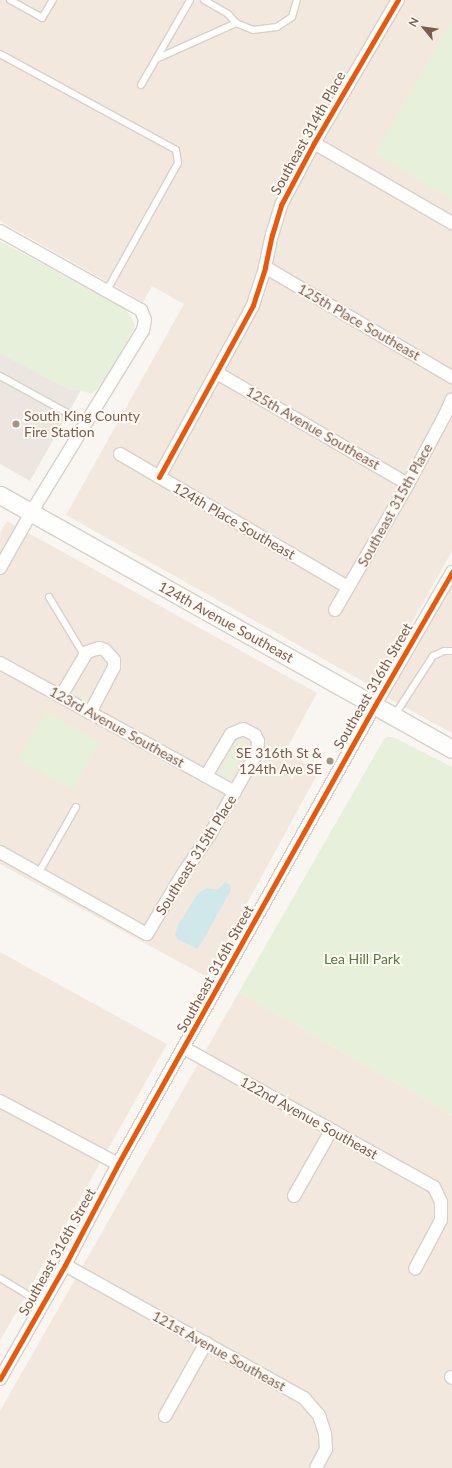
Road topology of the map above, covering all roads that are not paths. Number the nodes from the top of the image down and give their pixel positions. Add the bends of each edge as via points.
1 (10, 0) edge
2 (53, 0) edge
3 (190, 0) edge
4 (204, 0) edge
5 (297, 0) edge
6 (398, 0) edge
7 (236, 23) junction
8 (0, 54) edge
9 (156, 59) junction
10 (141, 85) dead end
11 (314, 143) junction
12 (452, 223) edge
13 (0, 231) edge
14 (265, 267) junction
15 (107, 290) junction
16 (217, 373) junction
17 (0, 376) edge
18 (452, 377) edge
19 (452, 399) edge
20 (86, 423) junction
21 (120, 454) dead end
22 (159, 477) junction
23 (408, 484) junction
24 (0, 495) edge
25 (31, 513) junction
26 (0, 568) edge
27 (452, 572) edge
28 (348, 587) junction
29 (49, 597) dead end
30 (335, 610) dead end
31 (452, 651) edge
32 (84, 655) junction
33 (0, 663) edge
34 (60, 696) junction
35 (375, 704) junction
36 (90, 712) junction
37 (394, 716) junction
38 (452, 749) edge
39 (206, 776) junction
40 (235, 792) junction
41 (76, 807) dead end
42 (0, 852) edge
43 (38, 874) junction
44 (184, 1048) junction
45 (0, 1101) edge
46 (331, 1130) junction
47 (118, 1164) junction
48 (294, 1196) dead end
49 (65, 1265) junction
50 (415, 1269) dead end
51 (0, 1278) edge
52 (43, 1304) junction
53 (206, 1343) junction
54 (0, 1378) edge
55 (165, 1416) dead end
56 (316, 1468) edge

1 - 2 lane via 42,18
3 - 9 lane
4 - 7 lane via 228,14
5 - 7 lane via 292,17 277,27 253,30
6 - 11 street, Southeast 314th Place
7 - 9 lane
8 - 15 lane via 176,150 178,163
9 - 10 lane
11 - 12 street
11 - 14 street, Southeast 314th Place via 281,205
13 - 15 street
14 - 16 street, Southeast 314th Place via 253,305
14 - 18 street, 125th Place Southeast
15 - 20 street via 141,310 145,320 143,330
16 - 22 street, Southeast 314th Place
16 - 23 street, 125th Avenue Southeast
17 - 20 lane
19 - 23 street, Southeast 315th Place
20 - 25 street
21 - 22 street, 124th Place Southeast
22 - 28 street, 124th Place Southeast
23 - 28 street, Southeast 315th Place
24 - 25 street, 124th Avenue Southeast
25 - 26 street
25 - 35 street, 124th Avenue Southeast
27 - 35 street, Southeast 316th Street
28 - 30 street, Southeast 315th Place
29 - 32 lane
31 - 37 lane via 444,651 433,656
32 - 34 street
32 - 36 street via 92,649 99,648 105,650 114,660 112,673
33 - 34 street, 123rd Avenue Southeast
34 - 36 street, 123rd Avenue Southeast
35 - 37 street, 124th Avenue Southeast
35 - 44 street, Southeast 316th Street
36 - 39 street, 123rd Avenue Southeast
37 - 38 street, 124th Avenue Southeast
39 - 40 street, 123rd Avenue Southeast
39 - 40 street, Southeast 315th Place via 231,734 243,729 250,731 258,741 259,747
40 - 43 street, Southeast 315th Place via 148,934
41 - 43 lane
42 - 43 street
44 - 46 street, 122nd Avenue Southeast
44 - 47 street, Southeast 316th Street
45 - 47 street
46 - 48 street
46 - 50 street, 122nd Avenue Southeast via 434,1187 441,1202 441,1220
47 - 49 street, Southeast 316th Street
49 - 52 street, Southeast 316th Street
49 - 53 street, 121st Avenue Southeast
51 - 52 lane
52 - 54 street, Southeast 316th Street
53 - 55 street
53 - 56 street, 121st Avenue Southeast via 304,1398 319,1415 325,1434 326,1449

